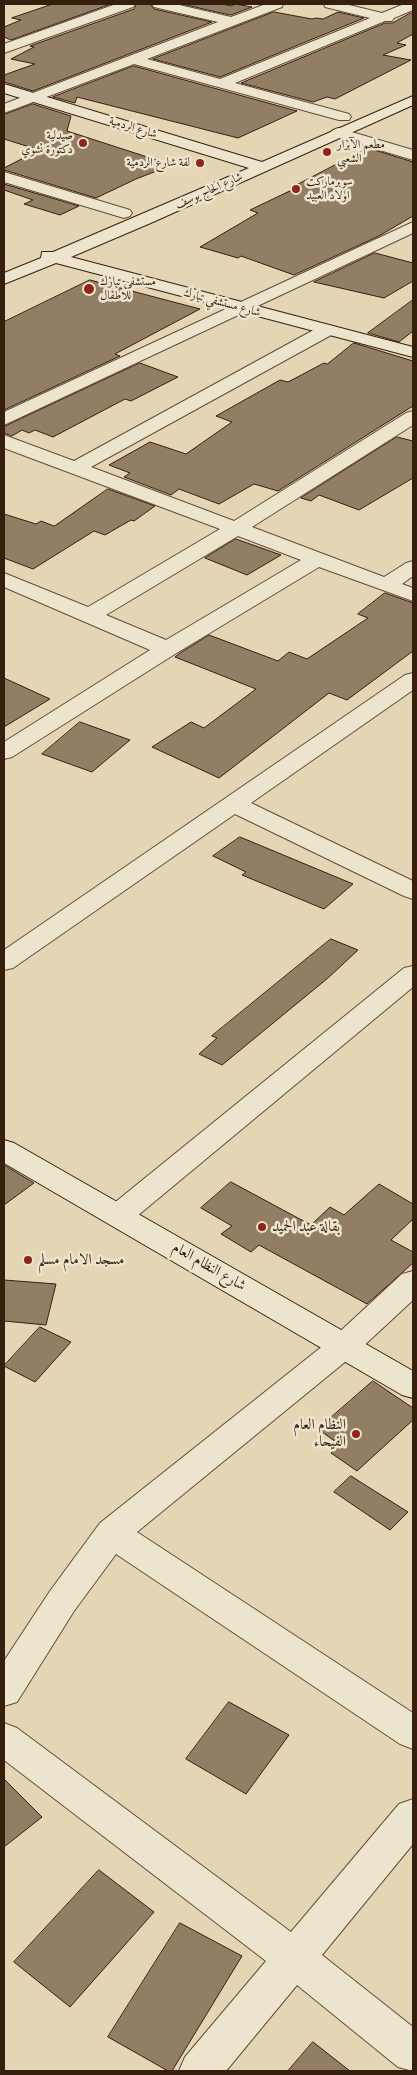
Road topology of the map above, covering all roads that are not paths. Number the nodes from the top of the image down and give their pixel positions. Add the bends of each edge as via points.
1 (128, 4) edge
2 (159, 4) edge
3 (277, 4) edge
4 (330, 4) edge
5 (413, 6) edge
6 (383, 17) junction
7 (231, 21) junction
8 (406, 22) dead end
9 (4, 49) edge
10 (132, 59) junction
11 (222, 83) junction
12 (413, 87) edge
13 (4, 88) edge
14 (34, 98) junction
15 (413, 100) edge
16 (4, 109) edge
17 (344, 117) junction
18 (338, 133) junction
19 (413, 156) edge
20 (243, 161) junction
21 (263, 167) junction
22 (4, 177) edge
23 (124, 212) junction
24 (413, 227) edge
25 (32, 252) junction
26 (52, 257) junction
27 (4, 264) edge
28 (4, 279) edge
29 (242, 308) junction
30 (327, 330) junction
31 (412, 351) edge
32 (413, 416) edge
33 (4, 419) edge
34 (4, 441) edge
35 (75, 468) junction
36 (237, 528) junction
37 (317, 559) junction
38 (413, 567) edge
39 (4, 579) edge
40 (386, 585) junction
41 (26, 589) junction
42 (413, 595) edge
43 (4, 601) edge
44 (88, 616) junction
45 (167, 649) junction
46 (413, 680) edge
47 (4, 752) edge
48 (235, 804) junction
49 (413, 891) edge
50 (4, 962) edge
51 (413, 974) edge
52 (4, 1150) edge
53 (119, 1215) junction
54 (413, 1282) edge
55 (345, 1345) junction
56 (413, 1386) edge
57 (112, 1533) junction
58 (4, 1691) edge
59 (413, 1733) edge
60 (4, 1739) edge
61 (413, 1816) edge
62 (293, 1957) junction
63 (413, 2052) edge
64 (200, 2071) edge

1 - 9 street
2 - 7 street
3 - 7 street
4 - 6 street
5 - 6 street
6 - 8 street
6 - 11 street
7 - 10 street
10 - 11 street
10 - 14 street
11 - 17 street
12 - 17 street, شارع الحاج يوسف
13 - 14 street, شارع الردمية
14 - 16 street
14 - 20 street, شارع الردمية
15 - 18 street, شارع الحاج يوسف
17 - 20 street, شارع الحاج يوسف
18 - 19 street
18 - 21 street, شارع الحاج يوسف
20 - 21 street, شارع الردمية
20 - 23 street, شارع الحاج يوسف
21 - 26 street, شارع الحاج يوسف
22 - 23 street
23 - 25 street, شارع الحاج يوسف
24 - 29 street
25 - 26 street, شارع مستشفي تبارك
25 - 27 street, شارع الحاج يوسف
26 - 28 street, شارع الحاج يوسف
26 - 29 street, شارع مستشفي تبارك
29 - 30 street, شارع مستشفي تبارك
29 - 33 street
30 - 31 street, شارع مستشفي تبارك
30 - 35 street
32 - 36 street
34 - 35 street
35 - 36 street
36 - 37 street
36 - 44 street
37 - 40 street
37 - 45 street
38 - 40 street
39 - 41 street
40 - 42 street
41 - 43 street
41 - 44 street
44 - 45 street
45 - 47 street
46 - 48 street
48 - 49 street
48 - 50 street
51 - 53 street
52 - 53 street, شارع النظام العام
53 - 55 street, شارع النظام العام
54 - 55 street
55 - 56 street, شارع النظام العام
55 - 57 street
57 - 58 street via 62,1601
57 - 59 street
60 - 62 street
61 - 62 street
62 - 63 street
62 - 64 street

